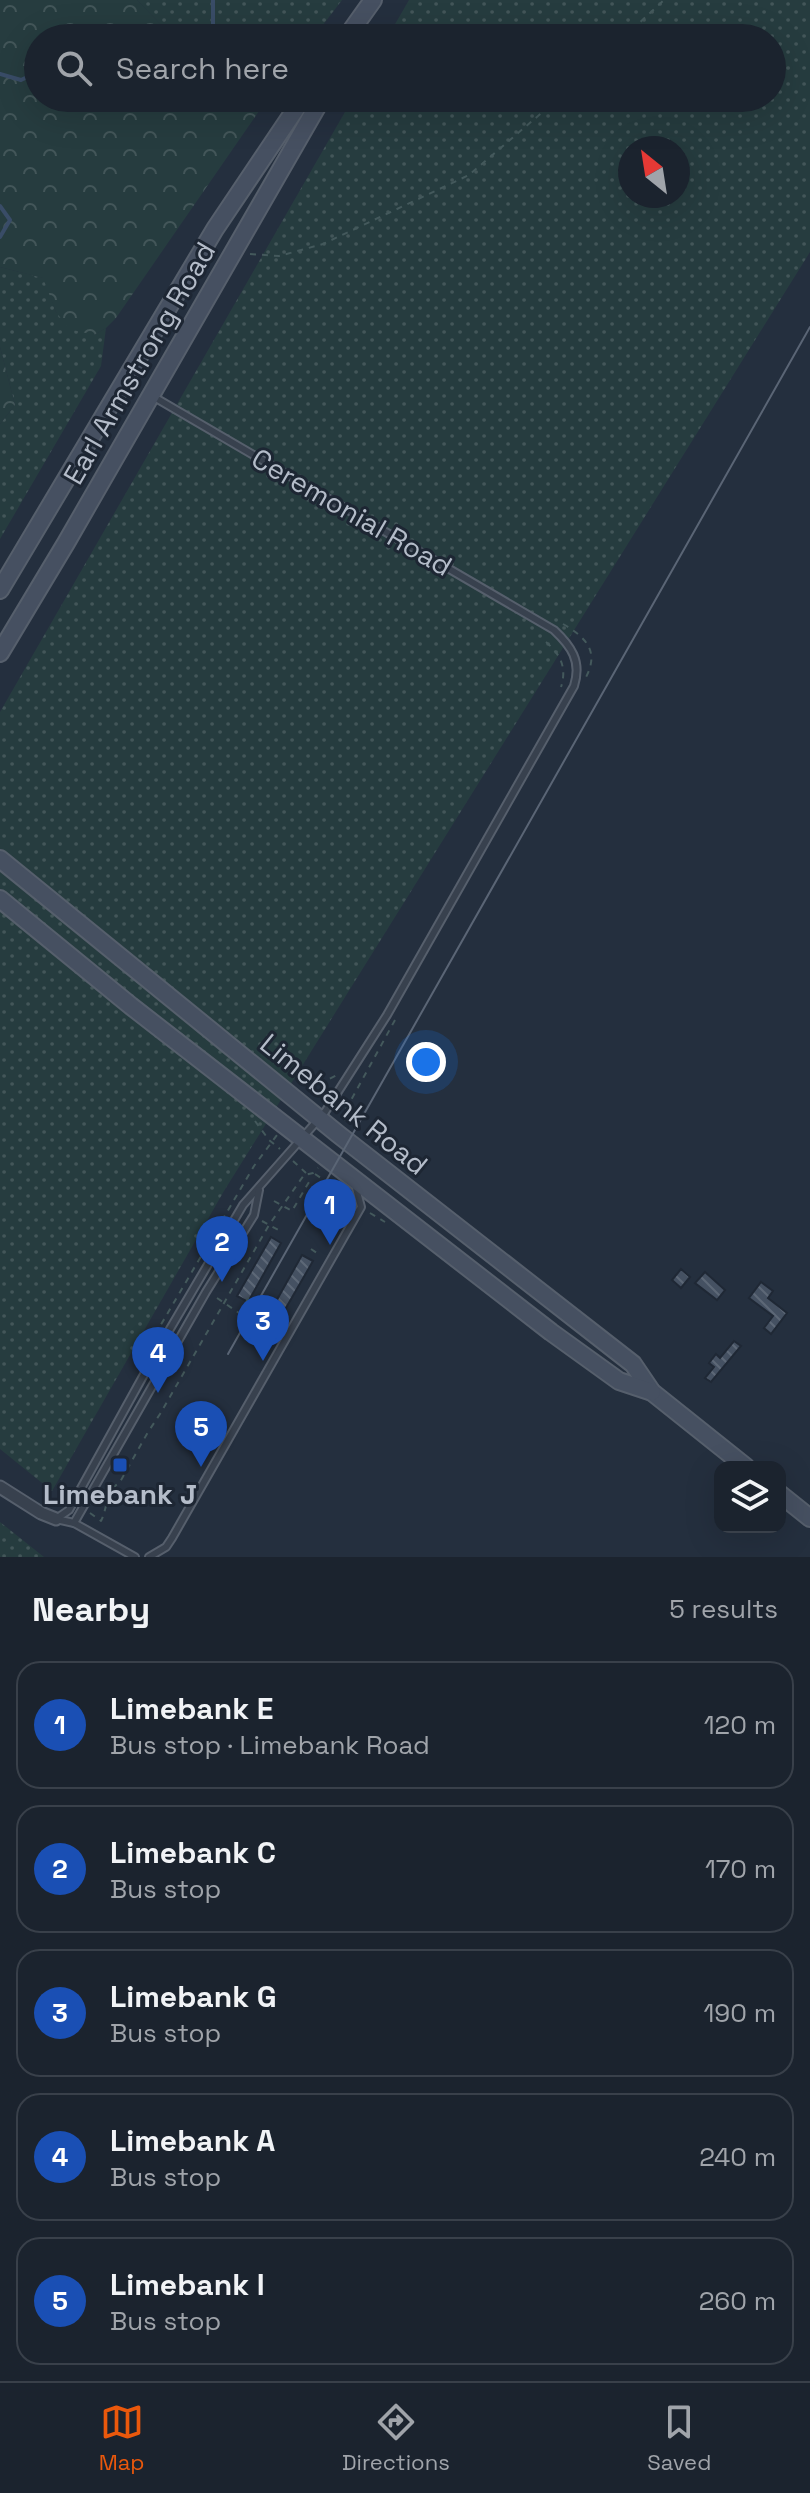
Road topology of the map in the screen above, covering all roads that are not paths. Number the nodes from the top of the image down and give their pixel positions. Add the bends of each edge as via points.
1 (376, 0) edge
2 (357, 24) edge
3 (364, 24) edge
4 (294, 112) edge
5 (314, 112) edge
6 (151, 395) junction
7 (0, 590) edge
8 (0, 653) edge
9 (3, 860) edge
10 (0, 899) edge
11 (319, 1118) junction
12 (301, 1139) junction
13 (347, 1174) junction
14 (259, 1190) junction
15 (652, 1392) junction
16 (738, 1461) edge
17 (0, 1487) edge
18 (786, 1499) edge
19 (810, 1518) edge
20 (56, 1519) junction
21 (74, 1523) junction
22 (135, 1557) edge
23 (149, 1557) edge

1 - 2 main road
1 - 3 main road
4 - 7 main road, Earl Armstrong Road via 215,229
5 - 6 main road, Earl Armstrong Road
6 - 8 main road, Earl Armstrong Road
6 - 11 lane, Ceremonial Road via 554,630 576,658 574,686 387,1015
9 - 11 main road, Limebank Road
10 - 12 main road, Limebank Road
11 - 12 lane
11 - 15 main road, Limebank Road via 633,1364
12 - 13 main road, Limebank Road
12 - 14 lane
13 - 15 main road, Limebank Road via 574,1349 619,1381
13 - 23 lane via 361,1205 172,1538
14 - 20 lane via 239,1212 69,1510
14 - 21 lane via 254,1215
15 - 16 main road, Limebank Road
17 - 20 street
18 - 19 main road
20 - 21 lane
21 - 22 lane

